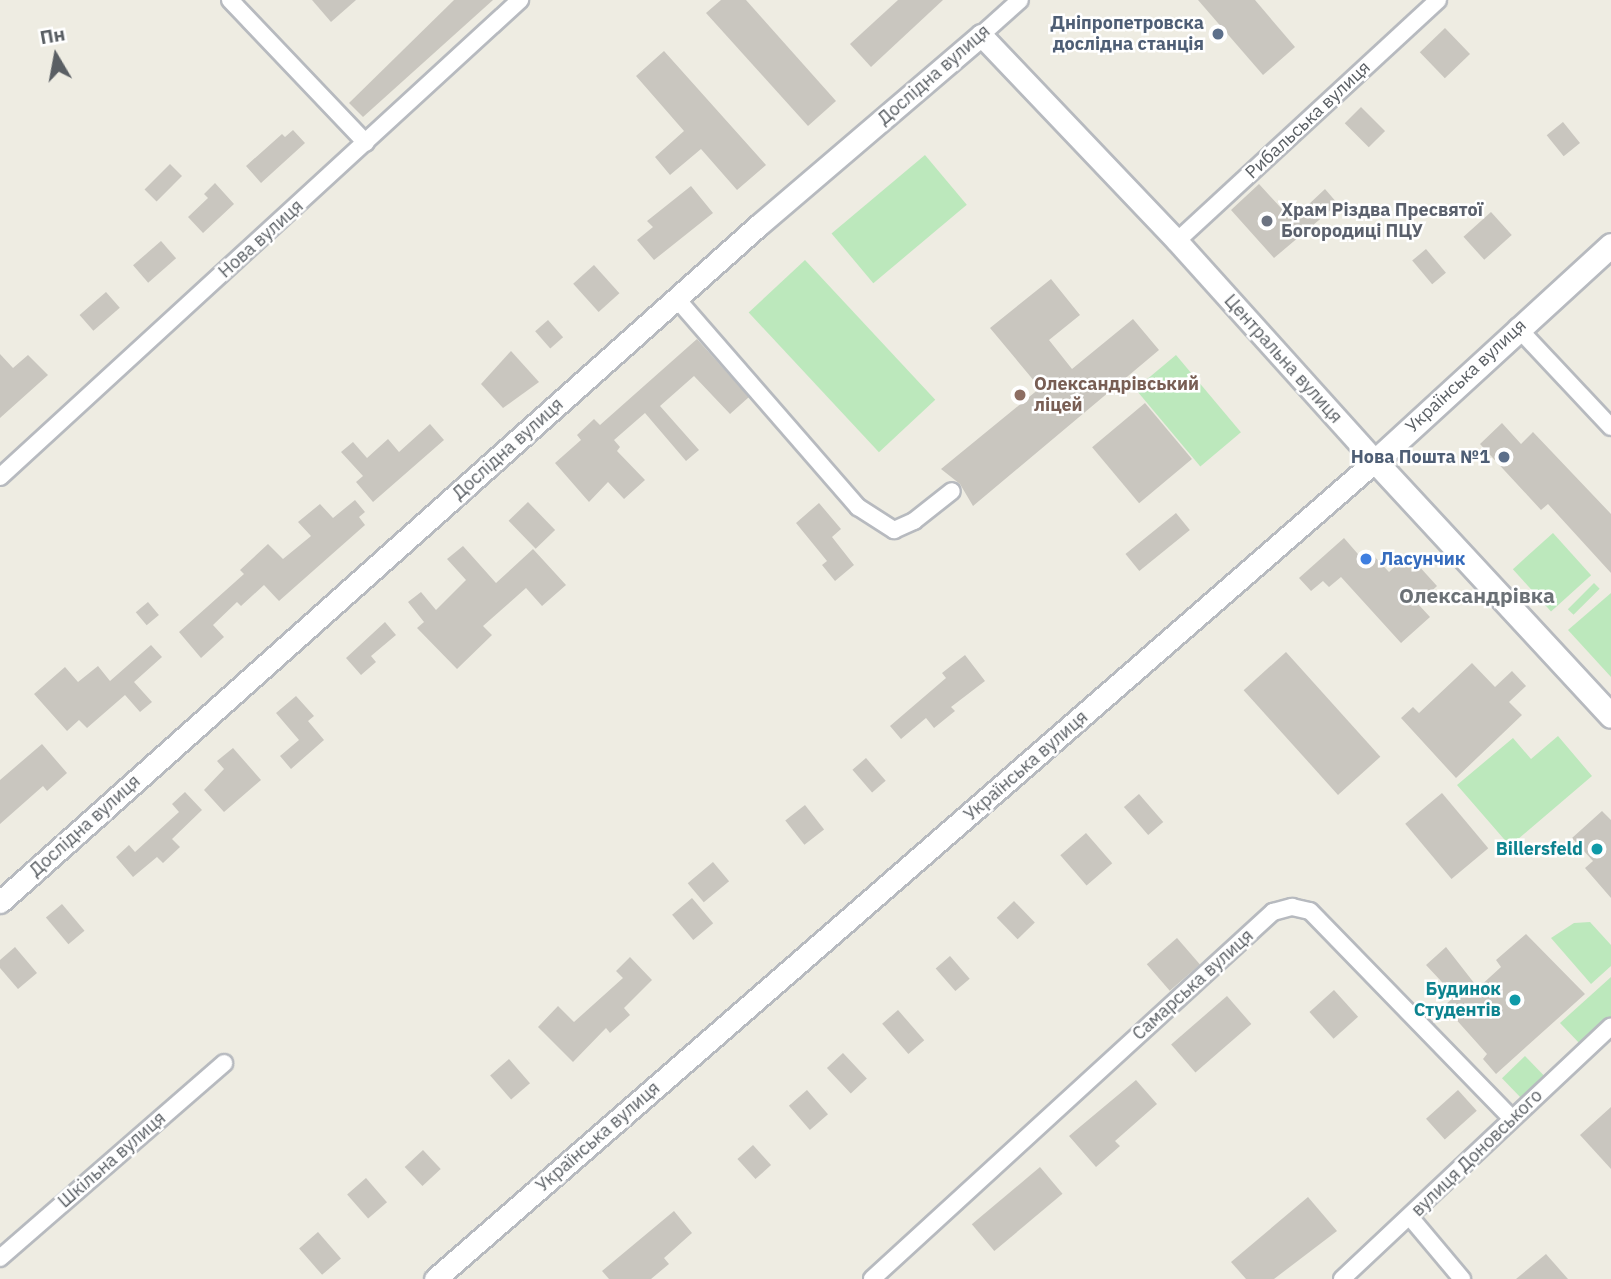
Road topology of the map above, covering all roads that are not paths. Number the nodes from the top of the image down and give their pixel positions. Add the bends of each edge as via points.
1 (230, 0) edge
2 (520, 0) edge
3 (1020, 0) edge
4 (1438, 0) edge
5 (981, 35) junction
6 (366, 143) junction
7 (1177, 241) junction
8 (1611, 245) edge
9 (677, 299) junction
10 (1517, 327) junction
11 (1611, 427) edge
12 (1374, 461) junction
13 (0, 477) edge
14 (952, 491) dead end
15 (1611, 716) edge
16 (0, 902) edge
17 (1611, 1026) edge
18 (224, 1063) dead end
19 (1511, 1118) junction
20 (1410, 1217) junction
21 (0, 1258) edge
22 (435, 1279) edge
23 (872, 1279) edge
24 (1342, 1279) edge
25 (1462, 1279) edge

1 - 6 street
2 - 6 street, Нова вулиця
3 - 5 street, Дослідна вулиця
4 - 7 street, Рибальська вулиця
5 - 7 street, Центральна вулиця
5 - 9 street, Дослідна вулиця
6 - 13 street, Нова вулиця
7 - 12 street, Центральна вулиця
8 - 10 main road, Українська вулиця
9 - 14 street via 858,507 894,530 914,521
9 - 16 street, Дослідна вулиця
10 - 11 street
10 - 12 main road, Українська вулиця
12 - 15 main road, Центральна вулиця
12 - 22 street, Українська вулиця
17 - 19 street, вулиця Доновського
18 - 21 street, Шкільна вулиця
19 - 20 street, вулиця Доновського
19 - 23 street, Самарська вулиця via 1310,911 1292,907 1273,912
20 - 24 street, вулиця Доновського
20 - 25 street

